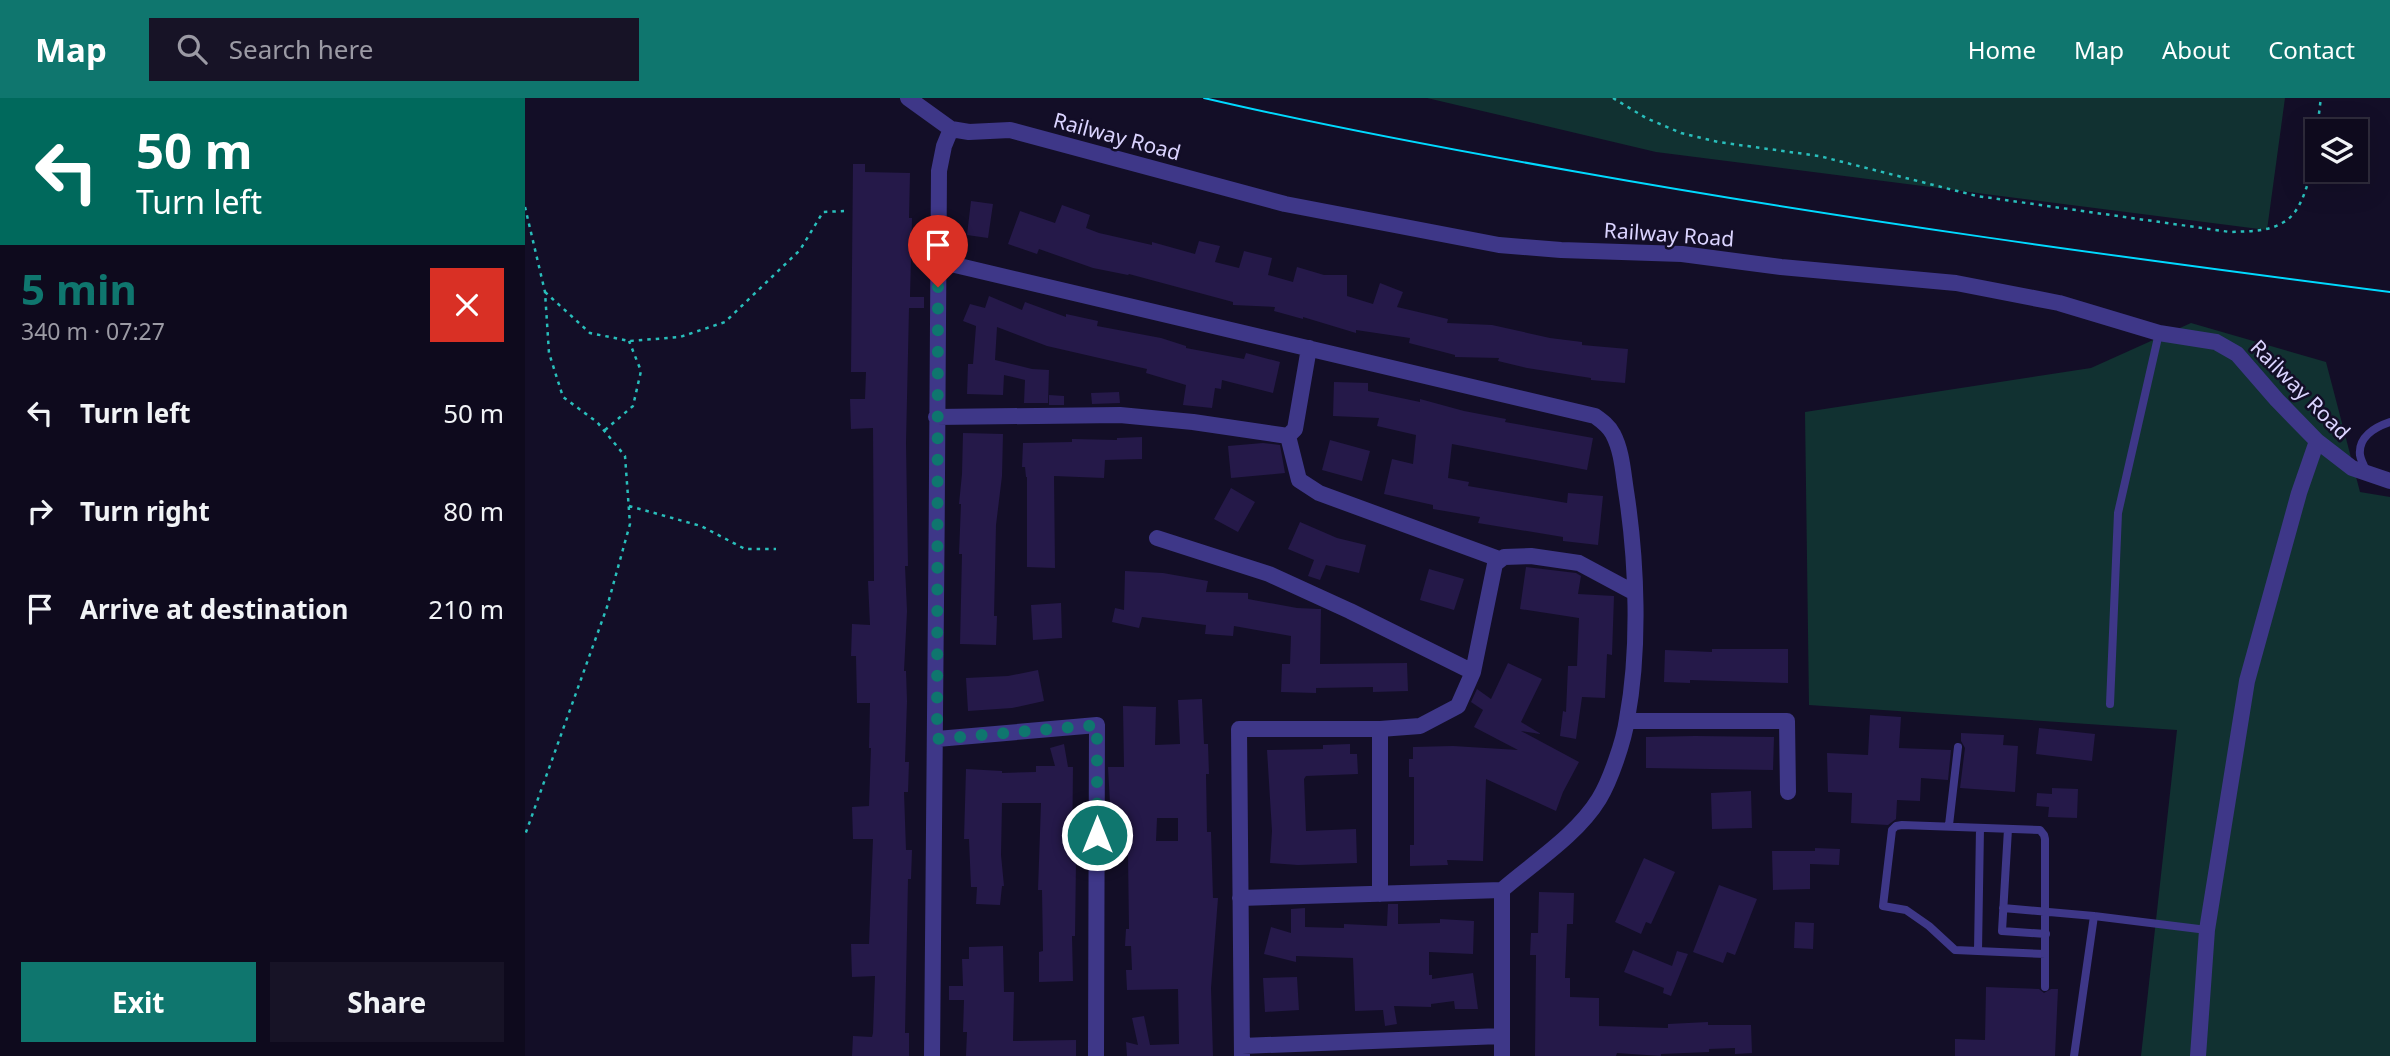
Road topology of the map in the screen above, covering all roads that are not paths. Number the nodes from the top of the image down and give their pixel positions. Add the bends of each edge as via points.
1 (908, 98) edge
2 (951, 128) junction
3 (938, 261) junction
4 (2159, 333) junction
5 (1309, 348) junction
6 (936, 417) junction
7 (2390, 422) edge
8 (1288, 436) junction
9 (2317, 441) junction
10 (2368, 475) junction
11 (2390, 481) edge
12 (1157, 538) dead end
13 (1499, 559) junction
14 (1635, 593) junction
15 (1473, 672) junction
16 (2110, 704) dead end
17 (1627, 721) junction
18 (1380, 729) junction
19 (937, 739) junction
20 (1958, 747) dead end
21 (1789, 792) dead end
22 (1949, 825) junction
23 (1980, 828) junction
24 (2008, 829) junction
25 (1501, 890) junction
26 (1380, 894) junction
27 (1240, 898) junction
28 (2003, 908) junction
29 (2046, 911) junction
30 (2094, 916) junction
31 (2207, 930) junction
32 (2046, 934) junction
33 (1978, 951) junction
34 (2045, 954) junction
35 (2045, 987) dead end
36 (1501, 1035) junction
37 (1242, 1051) edge
38 (932, 1056) edge
39 (1096, 1056) edge
40 (1502, 1056) edge
41 (2074, 1056) edge
42 (2199, 1056) edge

1 - 2 street, Railway Road
2 - 3 street via 939,171
2 - 4 street, Railway Road via 1010,130 1285,204 1499,245 1682,254 1956,283 2059,303
3 - 5 street
3 - 6 street
4 - 9 street, Railway Road via 2216,342 2237,354
4 - 16 lane via 2118,513
5 - 8 street via 1295,429
5 - 14 street via 1595,416 1614,435 1621,457 1633,534
6 - 8 street via 1120,415
6 - 19 street
7 - 10 lane via 2377,426 2363,439 2360,455
8 - 13 street via 1299,480 1319,493
9 - 10 street, Railway Road
9 - 31 street via 2247,681
10 - 11 street, Railway Road
12 - 15 street via 1269,574
13 - 14 street via 1531,556 1579,563
13 - 15 street
14 - 17 street
15 - 18 street via 1458,706 1420,726
17 - 21 street via 1787,721
17 - 25 street via 1607,783 1590,812
18 - 26 street
18 - 27 street via 1239,729
19 - 38 street
19 - 39 street via 1097,725
20 - 22 lane
22 - 23 lane
22 - 33 lane via 1902,825 1892,830 1883,906 1906,910 1955,950
23 - 24 lane
23 - 33 lane
24 - 28 lane
24 - 29 lane via 2040,830 2044,835
25 - 26 street
25 - 36 street
26 - 27 street
27 - 37 street
28 - 29 lane
28 - 32 lane via 2002,931
29 - 30 lane
29 - 32 lane
30 - 31 lane
30 - 41 lane
31 - 42 street
32 - 34 lane
33 - 34 lane
34 - 35 lane
36 - 37 street
36 - 40 street

